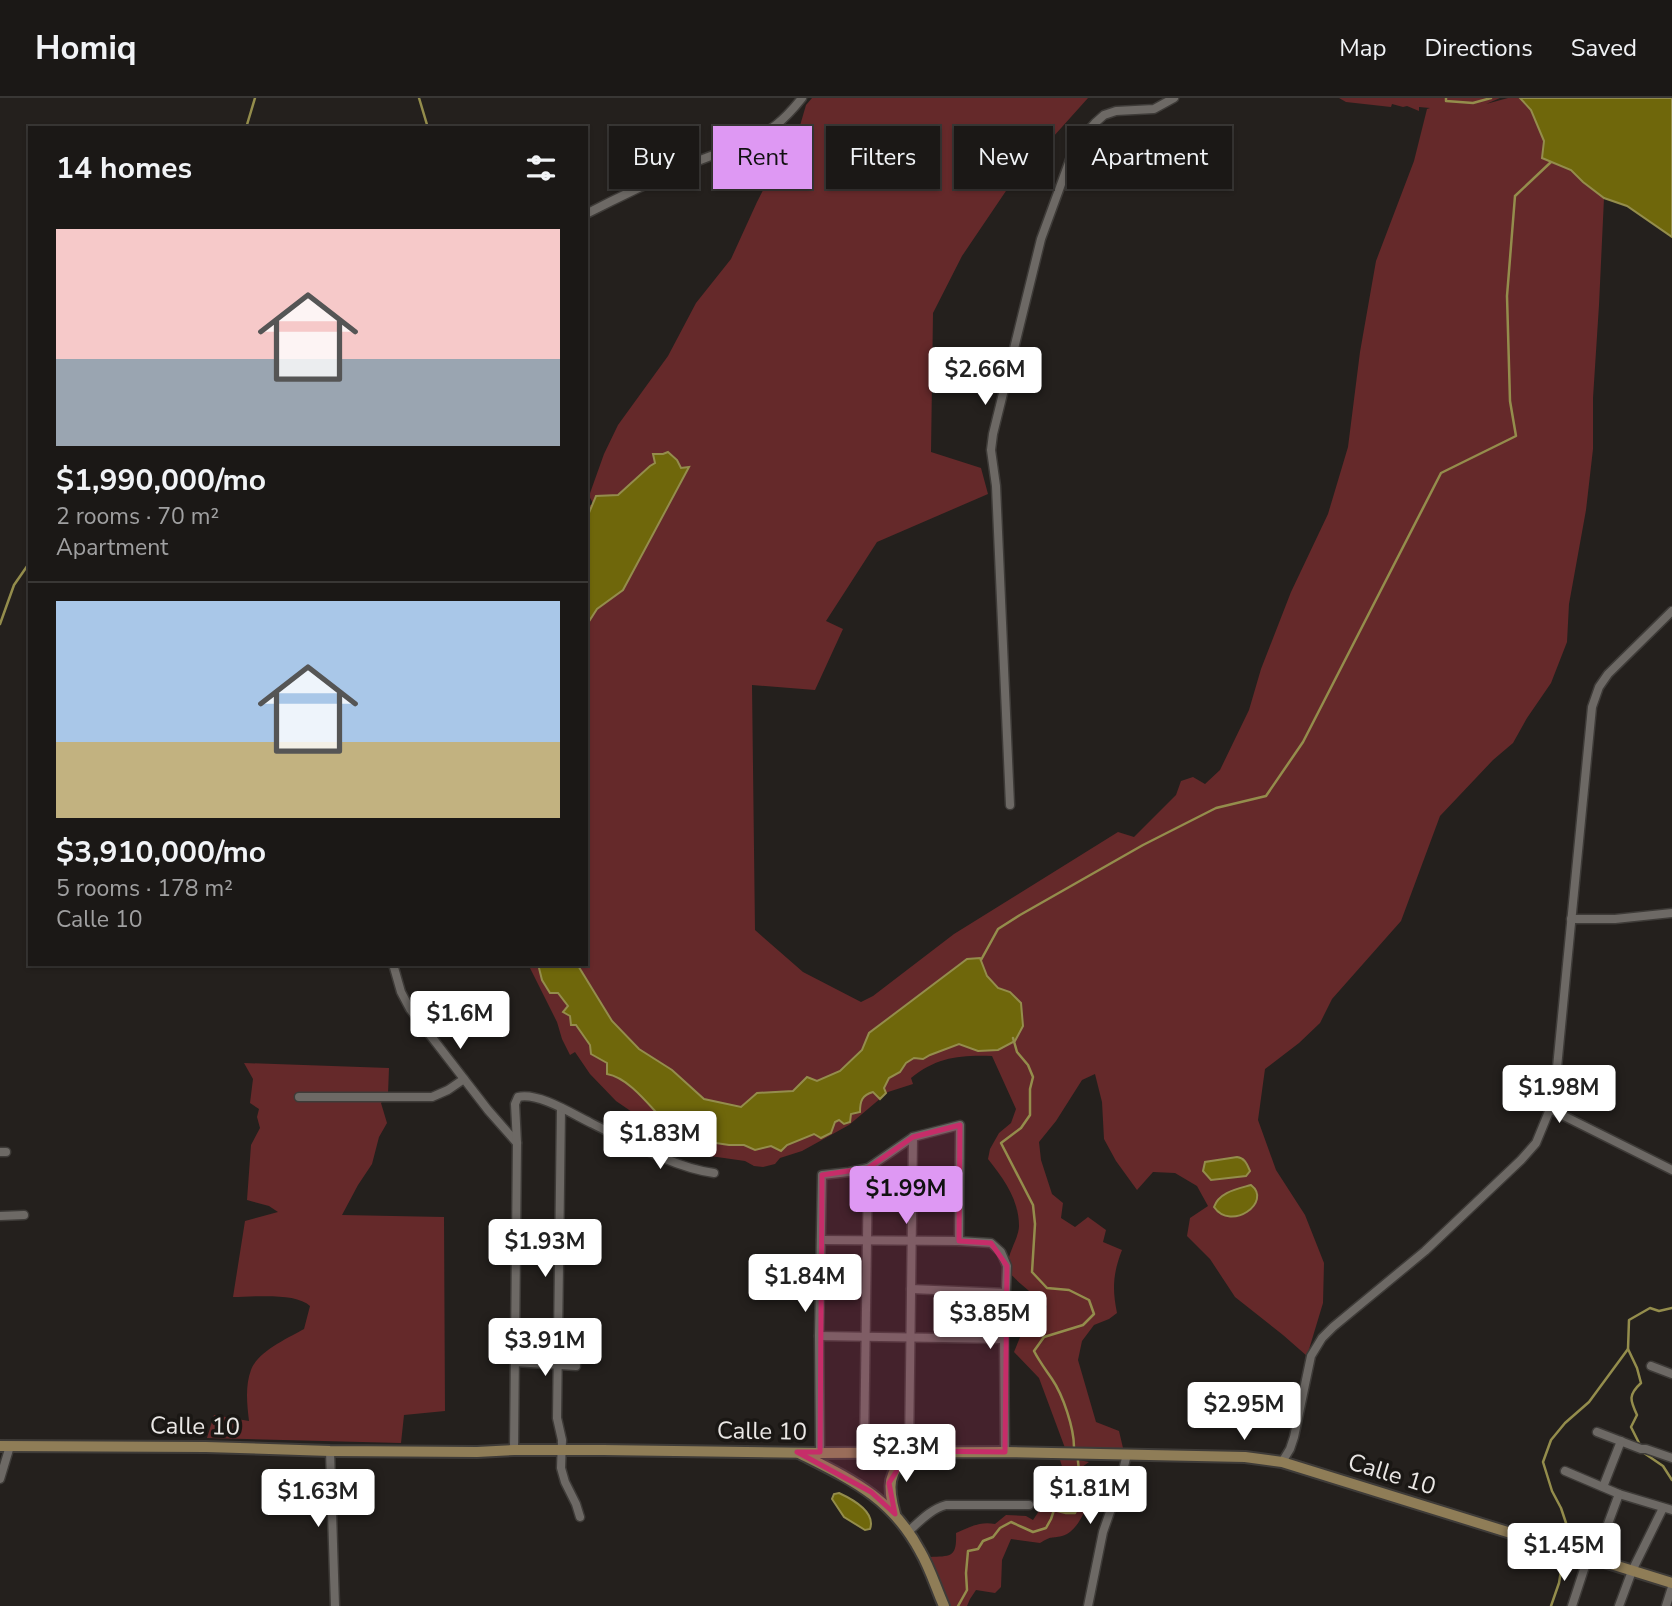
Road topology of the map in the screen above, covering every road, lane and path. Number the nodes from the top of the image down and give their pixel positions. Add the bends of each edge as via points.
1 (802, 98) edge
2 (1174, 98) edge
3 (588, 213) edge
4 (1672, 611) edge
5 (1010, 805) dead end
6 (1672, 913) edge
7 (1571, 919) junction
8 (394, 966) edge
9 (464, 1079) junction
10 (299, 1097) dead end
11 (561, 1108) junction
12 (1550, 1109) junction
13 (913, 1137) junction
14 (517, 1143) junction
15 (868, 1168) junction
16 (1672, 1170) edge
17 (714, 1173) dead end
18 (24, 1215) dead end
19 (0, 1216) edge
20 (821, 1240) junction
21 (867, 1240) junction
22 (912, 1241) junction
23 (959, 1241) junction
24 (911, 1289) junction
25 (1006, 1293) junction
26 (819, 1336) junction
27 (866, 1336) junction
28 (911, 1337) junction
29 (1004, 1339) junction
30 (515, 1362) junction
31 (558, 1365) junction
32 (576, 1366) dead end
33 (1651, 1366) dead end
34 (1672, 1374) edge
35 (1597, 1432) dead end
36 (1622, 1441) junction
37 (5, 1446) edge
38 (514, 1450) junction
39 (330, 1451) junction
40 (561, 1451) junction
41 (909, 1451) junction
42 (797, 1452) junction
43 (820, 1452) junction
44 (864, 1452) junction
45 (1005, 1452) junction
46 (1127, 1454) junction
47 (1672, 1458) edge
48 (1282, 1462) junction
49 (1564, 1471) dead end
50 (0, 1479) edge
51 (1604, 1487) junction
52 (1619, 1494) junction
53 (1029, 1505) dead end
54 (1667, 1509) edge
55 (895, 1514) junction
56 (580, 1517) dead end
57 (909, 1531) junction
58 (1591, 1558) junction
59 (1632, 1571) junction
60 (1672, 1585) edge
61 (335, 1606) edge
62 (944, 1606) edge
63 (1088, 1606) edge
64 (1572, 1606) edge
65 (1619, 1606) edge
66 (1666, 1606) edge

1 - 3 street via 786,117 754,139
2 - 5 street via 1154,109 1104,115 1071,157 1041,239 993,434
4 - 7 street via 1608,674 1592,708
6 - 7 street
7 - 12 street
8 - 9 street via 410,1010
9 - 10 street via 432,1097
9 - 14 street
11 - 14 street via 518,1097
11 - 17 street via 638,1146
11 - 31 street
12 - 16 street
12 - 48 street via 1536,1143 1521,1160 1425,1251 1322,1338 1311,1356 1294,1437
13 - 15 street
13 - 22 street
13 - 23 street via 960,1125
14 - 30 street
15 - 20 street via 822,1175
15 - 21 street
18 - 19 street
20 - 21 street
20 - 26 street
21 - 22 street
21 - 27 street
22 - 23 street
22 - 24 street
23 - 25 street via 991,1243 1001,1252 1007,1266
24 - 25 street
24 - 28 street
25 - 29 street
26 - 27 street
26 - 43 street
27 - 28 street
27 - 44 street
28 - 29 street
28 - 41 street
29 - 45 street
30 - 31 street
30 - 38 street
31 - 32 street
31 - 40 street
33 - 34 street
35 - 36 street
36 - 47 street
36 - 51 street
37 - 39 main road, Calle 10
37 - 50 street
38 - 39 main road, Calle 10
38 - 40 main road, Calle 10
39 - 61 street
40 - 42 main road, Calle 10
40 - 56 street via 565,1482
41 - 44 main road, Calle 10
41 - 45 main road, Calle 10
41 - 55 main road via 889,1483
42 - 43 main road, Calle 10
42 - 55 main road via 871,1492
43 - 44 main road, Calle 10
45 - 46 main road, Calle 10
46 - 48 main road, Calle 10
46 - 63 street via 1103,1532
48 - 58 main road, Calle 10
49 - 51 street
51 - 52 street
52 - 54 street
52 - 58 street
53 - 57 street via 946,1505
54 - 59 street
55 - 57 main road
57 - 62 main road
58 - 59 main road, Calle 10
58 - 64 street
59 - 60 main road, Calle 10
59 - 65 street
60 - 66 street

